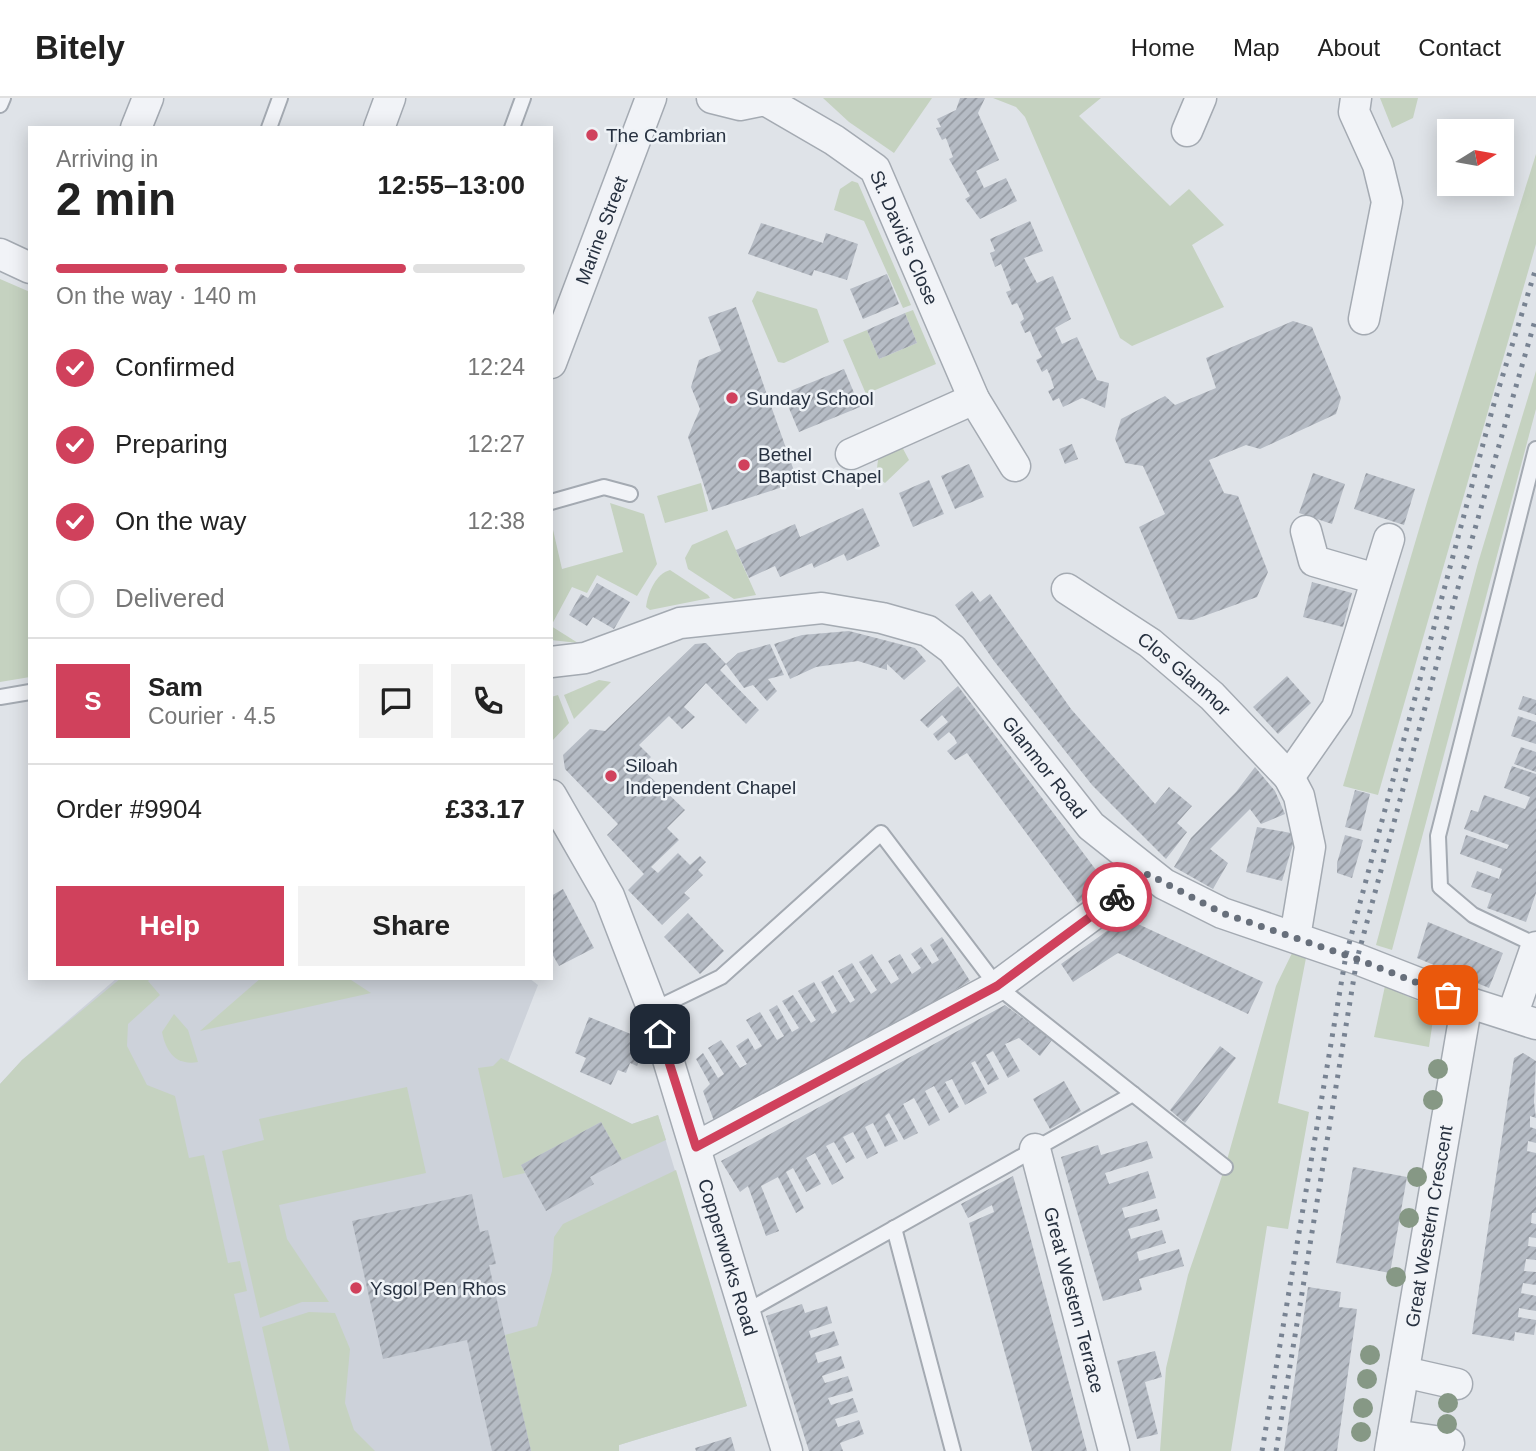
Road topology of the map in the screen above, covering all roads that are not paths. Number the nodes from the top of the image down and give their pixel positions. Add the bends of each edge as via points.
1 (3, 98) edge
2 (148, 98) edge
3 (280, 98) edge
4 (390, 98) edge
5 (523, 98) edge
6 (650, 98) edge
7 (712, 98) edge
8 (1201, 98) edge
9 (1356, 98) edge
10 (765, 99) edge
11 (0, 105) edge
12 (137, 126) edge
13 (270, 126) edge
14 (380, 126) edge
15 (513, 126) edge
16 (1187, 131) dead end
17 (1364, 319) dead end
18 (553, 358) edge
19 (974, 399) junction
20 (1536, 449) edge
21 (851, 454) dead end
22 (1015, 466) dead end
23 (630, 494) dead end
24 (553, 501) edge
25 (1306, 531) dead end
26 (1389, 539) dead end
27 (1376, 579) junction
28 (1067, 590) dead end
29 (553, 662) edge
30 (28, 692) edge
31 (0, 697) edge
32 (1289, 777) junction
33 (553, 799) edge
34 (1148, 874) junction
35 (1295, 937) junction
36 (1536, 946) edge
37 (997, 986) junction
38 (1467, 1002) junction
39 (653, 1010) junction
40 (1524, 1020) edge
41 (1133, 1094) junction
42 (696, 1147) junction
43 (1035, 1149) junction
44 (1225, 1167) dead end
45 (894, 1227) junction
46 (747, 1311) junction
47 (1404, 1372) junction
48 (1457, 1384) dead end
49 (1392, 1443) edge
50 (1449, 1443) dead end
51 (787, 1451) edge
52 (953, 1451) edge
53 (1114, 1451) edge

1 - 11 lane
2 - 12 street
3 - 13 lane
4 - 14 street
5 - 15 lane
6 - 18 street, Marine Street
7 - 10 street, St. David's Close via 740,105
8 - 16 street
9 - 17 street via 1354,112 1378,165 1387,202
10 - 19 street, St. David's Close via 875,169
19 - 21 street via 924,436
19 - 22 street, St. David's Close
20 - 36 lane via 1438,836 1440,887 1473,915
23 - 24 lane via 604,487
25 - 27 street via 1314,561
26 - 27 street
27 - 32 street via 1337,708
28 - 32 street, Clos Glanmor via 1150,643 1212,696
29 - 34 street, Glanmor Road via 585,658 680,623 822,608 928,631 952,649 1091,826
30 - 31 lane
32 - 35 street, Clos Glanmor via 1299,796 1310,847
33 - 39 street, Copperworks Road via 608,896
34 - 35 street, Glanmor Road via 1222,913
34 - 37 street
35 - 38 street, Glanmor Road
36 - 40 street
37 - 39 lane via 881,832 722,977
37 - 41 lane
37 - 42 street
38 - 40 street, Glanmor Road
38 - 47 street, Great Western Crescent
39 - 42 street, Copperworks Road
41 - 43 lane
41 - 44 lane
42 - 46 street, Copperworks Road
43 - 45 lane
43 - 53 street, Great Western Terrace
45 - 46 lane
45 - 52 lane
46 - 51 street, Copperworks Road
47 - 48 street
47 - 49 street, Great Western Crescent
49 - 50 street

